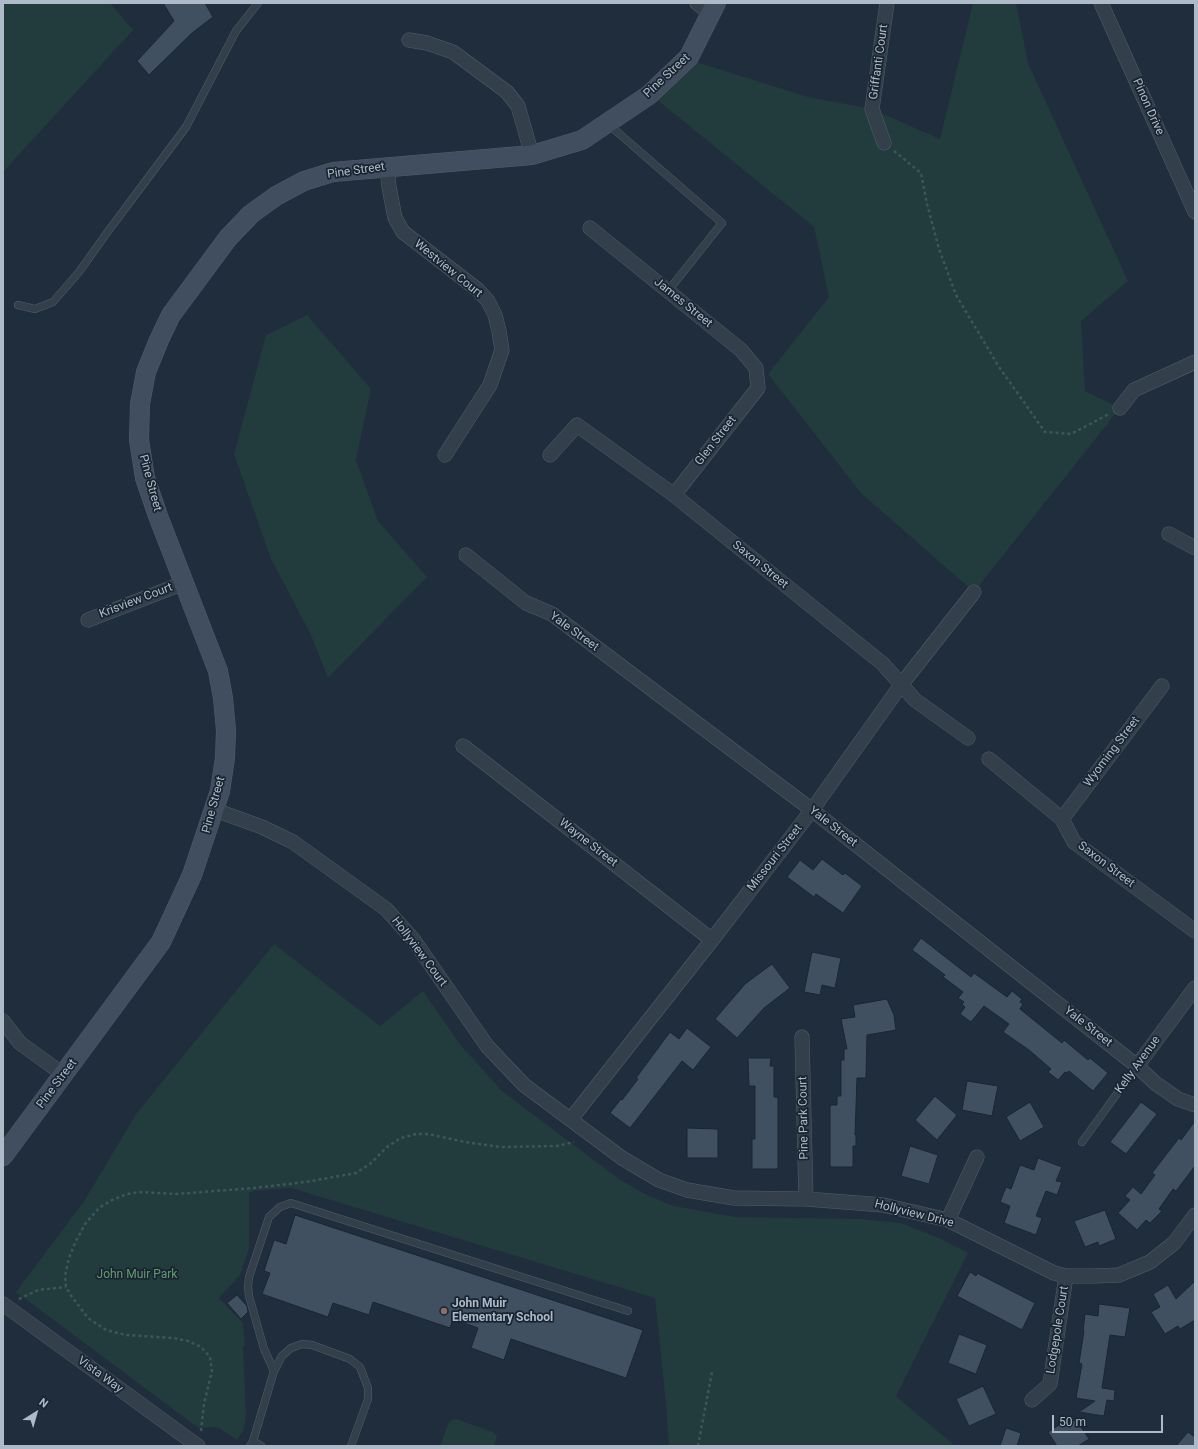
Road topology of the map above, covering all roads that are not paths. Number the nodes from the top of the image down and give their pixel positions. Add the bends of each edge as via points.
1 (258, 3) edge
2 (888, 3) edge
3 (1101, 3) edge
4 (708, 7) edge
5 (409, 40) dead end
6 (608, 124) junction
7 (884, 143) road end
8 (532, 155) junction
9 (387, 166) junction
10 (1195, 212) edge
11 (590, 228) dead end
12 (668, 291) junction
13 (18, 305) dead end
14 (1195, 362) edge
15 (758, 388) joint
16 (1120, 408) road end
17 (445, 455) dead end
18 (550, 456) dead end
19 (674, 495) junction
20 (1169, 534) dead end
21 (1195, 548) edge
22 (466, 555) dead end
23 (184, 583) junction
24 (974, 592) dead end
25 (88, 620) dead end
26 (901, 685) junction
27 (1162, 686) dead end
28 (968, 738) dead end
29 (463, 746) dead end
30 (989, 759) dead end
31 (215, 810) junction
32 (812, 810) junction
33 (1062, 819) junction
34 (1195, 931) edge
35 (712, 940) junction
36 (1195, 988) edge
37 (3, 1021) edge
38 (802, 1037) dead end
39 (1137, 1066) junction
40 (64, 1075) junction
41 (1195, 1105) edge
42 (571, 1119) junction
43 (1082, 1142) dead end
44 (3, 1156) edge
45 (977, 1157) dead end
46 (806, 1199) junction
47 (1195, 1215) edge
48 (948, 1220) junction
49 (1066, 1276) junction
50 (3, 1304) edge
51 (628, 1311) dead end
52 (274, 1371) junction
53 (1032, 1400) dead end
54 (251, 1443) edge
55 (198, 1446) edge
56 (261, 1446) edge
57 (351, 1446) edge

1 - 13 lane via 236,31 186,127 79,272 53,302 35,309
2 - 7 street, Griffanti Court via 872,109
3 - 10 street, Pinon Drive
4 - 6 street, Pine Street via 690,57 649,95
5 - 8 street via 453,52 506,92 518,106
6 - 8 street, Pine Street via 582,140
6 - 12 lane via 722,223
8 - 9 street, Pine Street
9 - 17 street, Westview Court via 394,218 403,232 478,290 488,301 499,331 502,350 490,385
9 - 23 street, Pine Street via 333,172 304,181 276,196 251,214 228,238 197,279 171,315 158,340 146,372 140,404 139,440 145,478
11 - 12 street, James Street
12 - 15 street, James Street via 741,350 756,368
14 - 16 street via 1134,390
15 - 19 street, Glen Street
18 - 19 street, Saxon Street via 576,425
19 - 26 street, Saxon Street via 883,664
20 - 21 street
22 - 32 street, Yale Street via 526,603 552,614
23 - 25 street, Krisview Court
23 - 31 street, Pine Street via 218,671 223,698 225,758
24 - 26 street, Missouri Street
26 - 28 street, Saxon Street via 915,700
26 - 32 street, Missouri Street
27 - 33 street, Wyoming Street
29 - 35 street, Wayne Street
30 - 33 street, Saxon Street
31 - 40 street, Pine Street via 192,874 161,942
31 - 42 street, Hollyview Court via 262,827 293,842 386,910 413,939 487,1046 524,1085
32 - 35 street, Missouri Street
32 - 39 street, Yale Street
33 - 34 street, Saxon Street via 1074,842
35 - 42 street, Missouri Street
36 - 39 street, Kelly Avenue
37 - 40 street via 20,1043
38 - 46 street, Pine Park Court
39 - 41 street, Yale Street via 1178,1099
39 - 43 lane, Kelly Avenue
40 - 44 street, Pine Street
42 - 46 street, Hollyview Drive via 622,1158 659,1180 687,1190 734,1198
45 - 48 street
46 - 48 street, Hollyview Drive via 883,1205
47 - 49 street, Hollyview Drive via 1174,1243 1150,1262 1119,1275
48 - 49 street, Hollyview Drive via 1054,1273
49 - 53 street, Lodgepole Court via 1050,1384
50 - 55 street, Vista Way
51 - 52 lane via 291,1203 280,1207 269,1217 248,1287 264,1349
52 - 54 lane
52 - 57 lane via 282,1356 291,1348 302,1344 312,1345 350,1359 360,1367 368,1388 368,1399
54 - 56 lane

